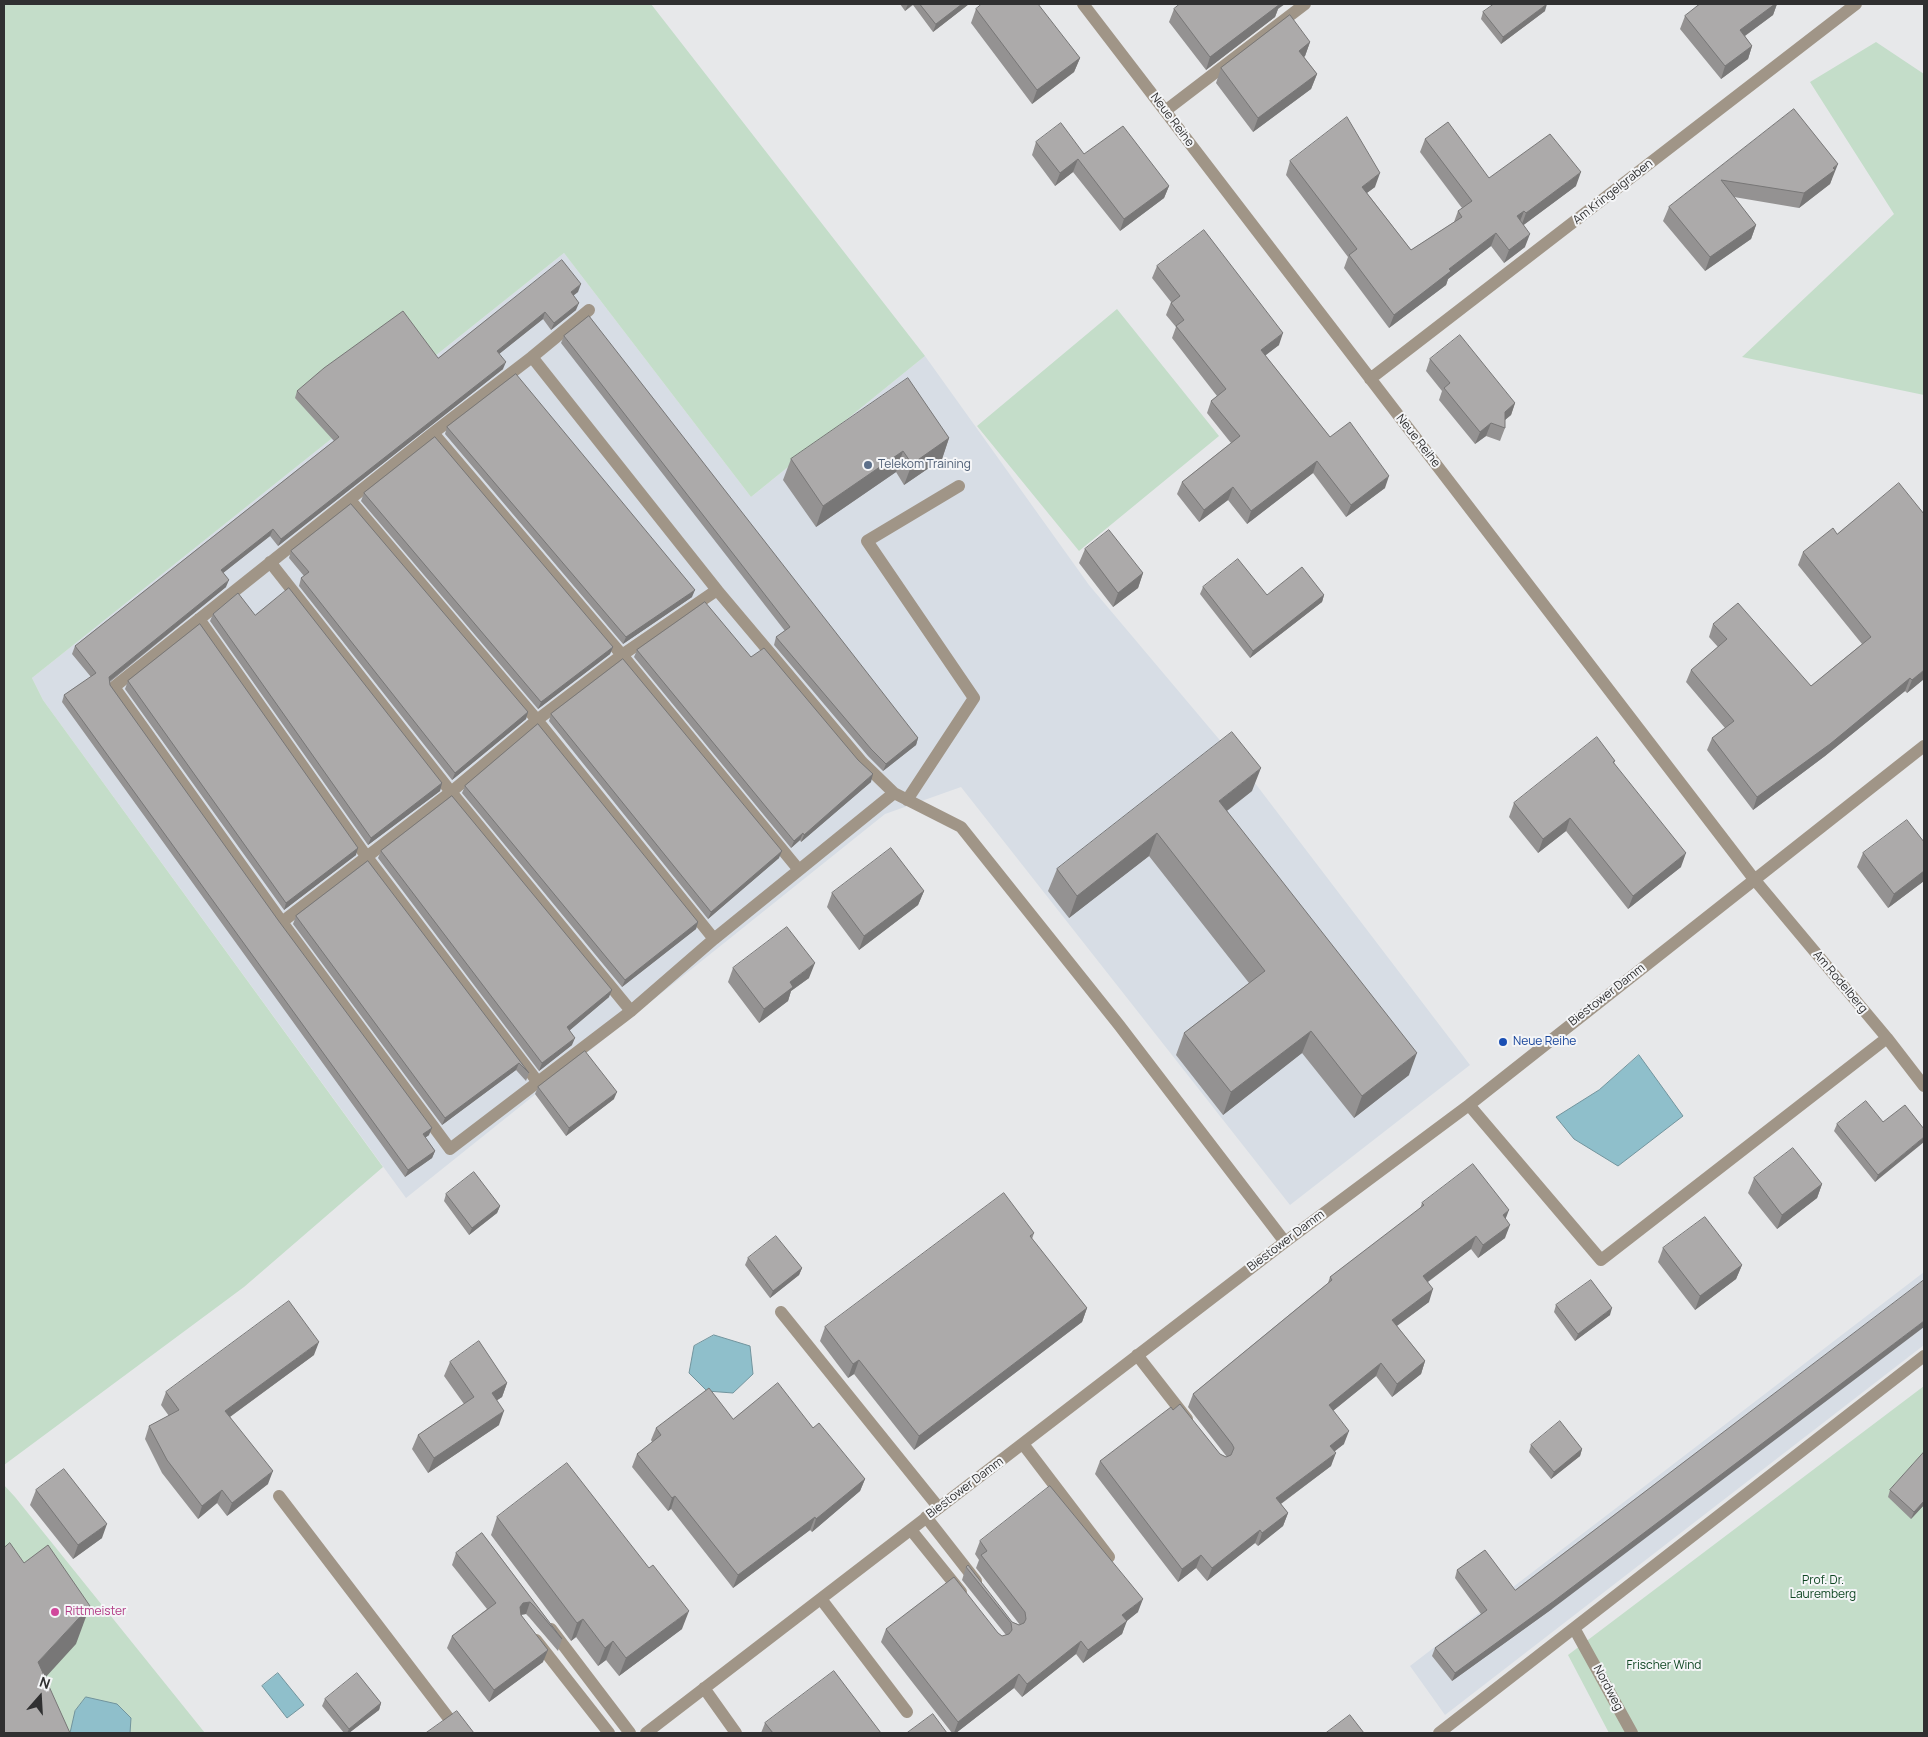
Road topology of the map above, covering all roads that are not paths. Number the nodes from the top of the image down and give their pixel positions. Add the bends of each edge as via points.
1 (1083, 4) edge
2 (1305, 4) edge
3 (1856, 4) edge
4 (1165, 110) junction
5 (589, 310) dead end
6 (532, 357) junction
7 (1370, 379) junction
8 (433, 433) junction
9 (959, 486) dead end
10 (350, 500) junction
11 (270, 562) junction
12 (716, 590) junction
13 (199, 619) junction
14 (622, 655) junction
15 (537, 720) junction
16 (1924, 746) edge
17 (451, 792) junction
18 (894, 793) junction
19 (907, 800) junction
20 (366, 856) junction
21 (799, 870) junction
22 (1754, 879) junction
23 (282, 922) junction
24 (714, 939) junction
25 (632, 1011) junction
26 (1887, 1038) junction
27 (538, 1081) junction
28 (1924, 1086) edge
29 (1469, 1105) junction
30 (1285, 1242) junction
31 (781, 1312) dead end
32 (1137, 1355) junction
33 (1924, 1356) edge
34 (1197, 1432) edge
35 (1022, 1444) junction
36 (279, 1496) dead end
37 (939, 1508) junction
38 (926, 1517) junction
39 (911, 1530) junction
40 (1109, 1557) edge
41 (985, 1592) edge
42 (821, 1599) junction
43 (970, 1604) edge
44 (543, 1618) edge
45 (1574, 1628) junction
46 (528, 1630) edge
47 (704, 1688) junction
48 (907, 1712) dead end
49 (460, 1733) edge
50 (609, 1733) edge
51 (630, 1733) edge
52 (646, 1733) edge
53 (736, 1733) edge
54 (1439, 1733) edge
55 (1632, 1733) edge

1 - 4 street, Neue Reihe
2 - 4 street
3 - 7 street, Am Kringelgraben
4 - 7 street, Neue Reihe
5 - 6 street
6 - 8 street
6 - 12 street
7 - 22 street, Neue Reihe
8 - 10 street
8 - 14 street
9 - 19 street via 867,541 974,698
10 - 11 street
10 - 15 street
11 - 13 street
11 - 17 street
12 - 14 street
12 - 18 street via 862,762
13 - 20 street
13 - 23 street via 114,687
14 - 15 street
14 - 21 street
15 - 17 street
15 - 24 street
16 - 22 street, Biestower Damm
17 - 20 street
17 - 25 street
18 - 19 street
18 - 21 street
19 - 30 street via 961,827 1119,1024
20 - 23 street
20 - 27 street
21 - 24 street
22 - 26 street, Am Rodelberg
22 - 29 street, Biestower Damm
23 - 27 street via 450,1149
24 - 25 street
25 - 27 street
26 - 28 street, Am Rodelberg
26 - 29 street via 1601,1260
29 - 30 street, Biestower Damm
30 - 32 street, Biestower Damm
31 - 37 street
32 - 34 street
32 - 35 street, Biestower Damm
33 - 45 street
35 - 37 street, Biestower Damm
35 - 40 street
36 - 49 street
37 - 38 street, Biestower Damm
38 - 39 street, Biestower Damm
38 - 41 street
39 - 42 street, Biestower Damm
39 - 43 street
42 - 47 street, Biestower Damm
42 - 48 street
44 - 51 street
45 - 54 street
45 - 55 street, Nordweg
46 - 50 street
47 - 52 street, Biestower Damm
47 - 53 street

